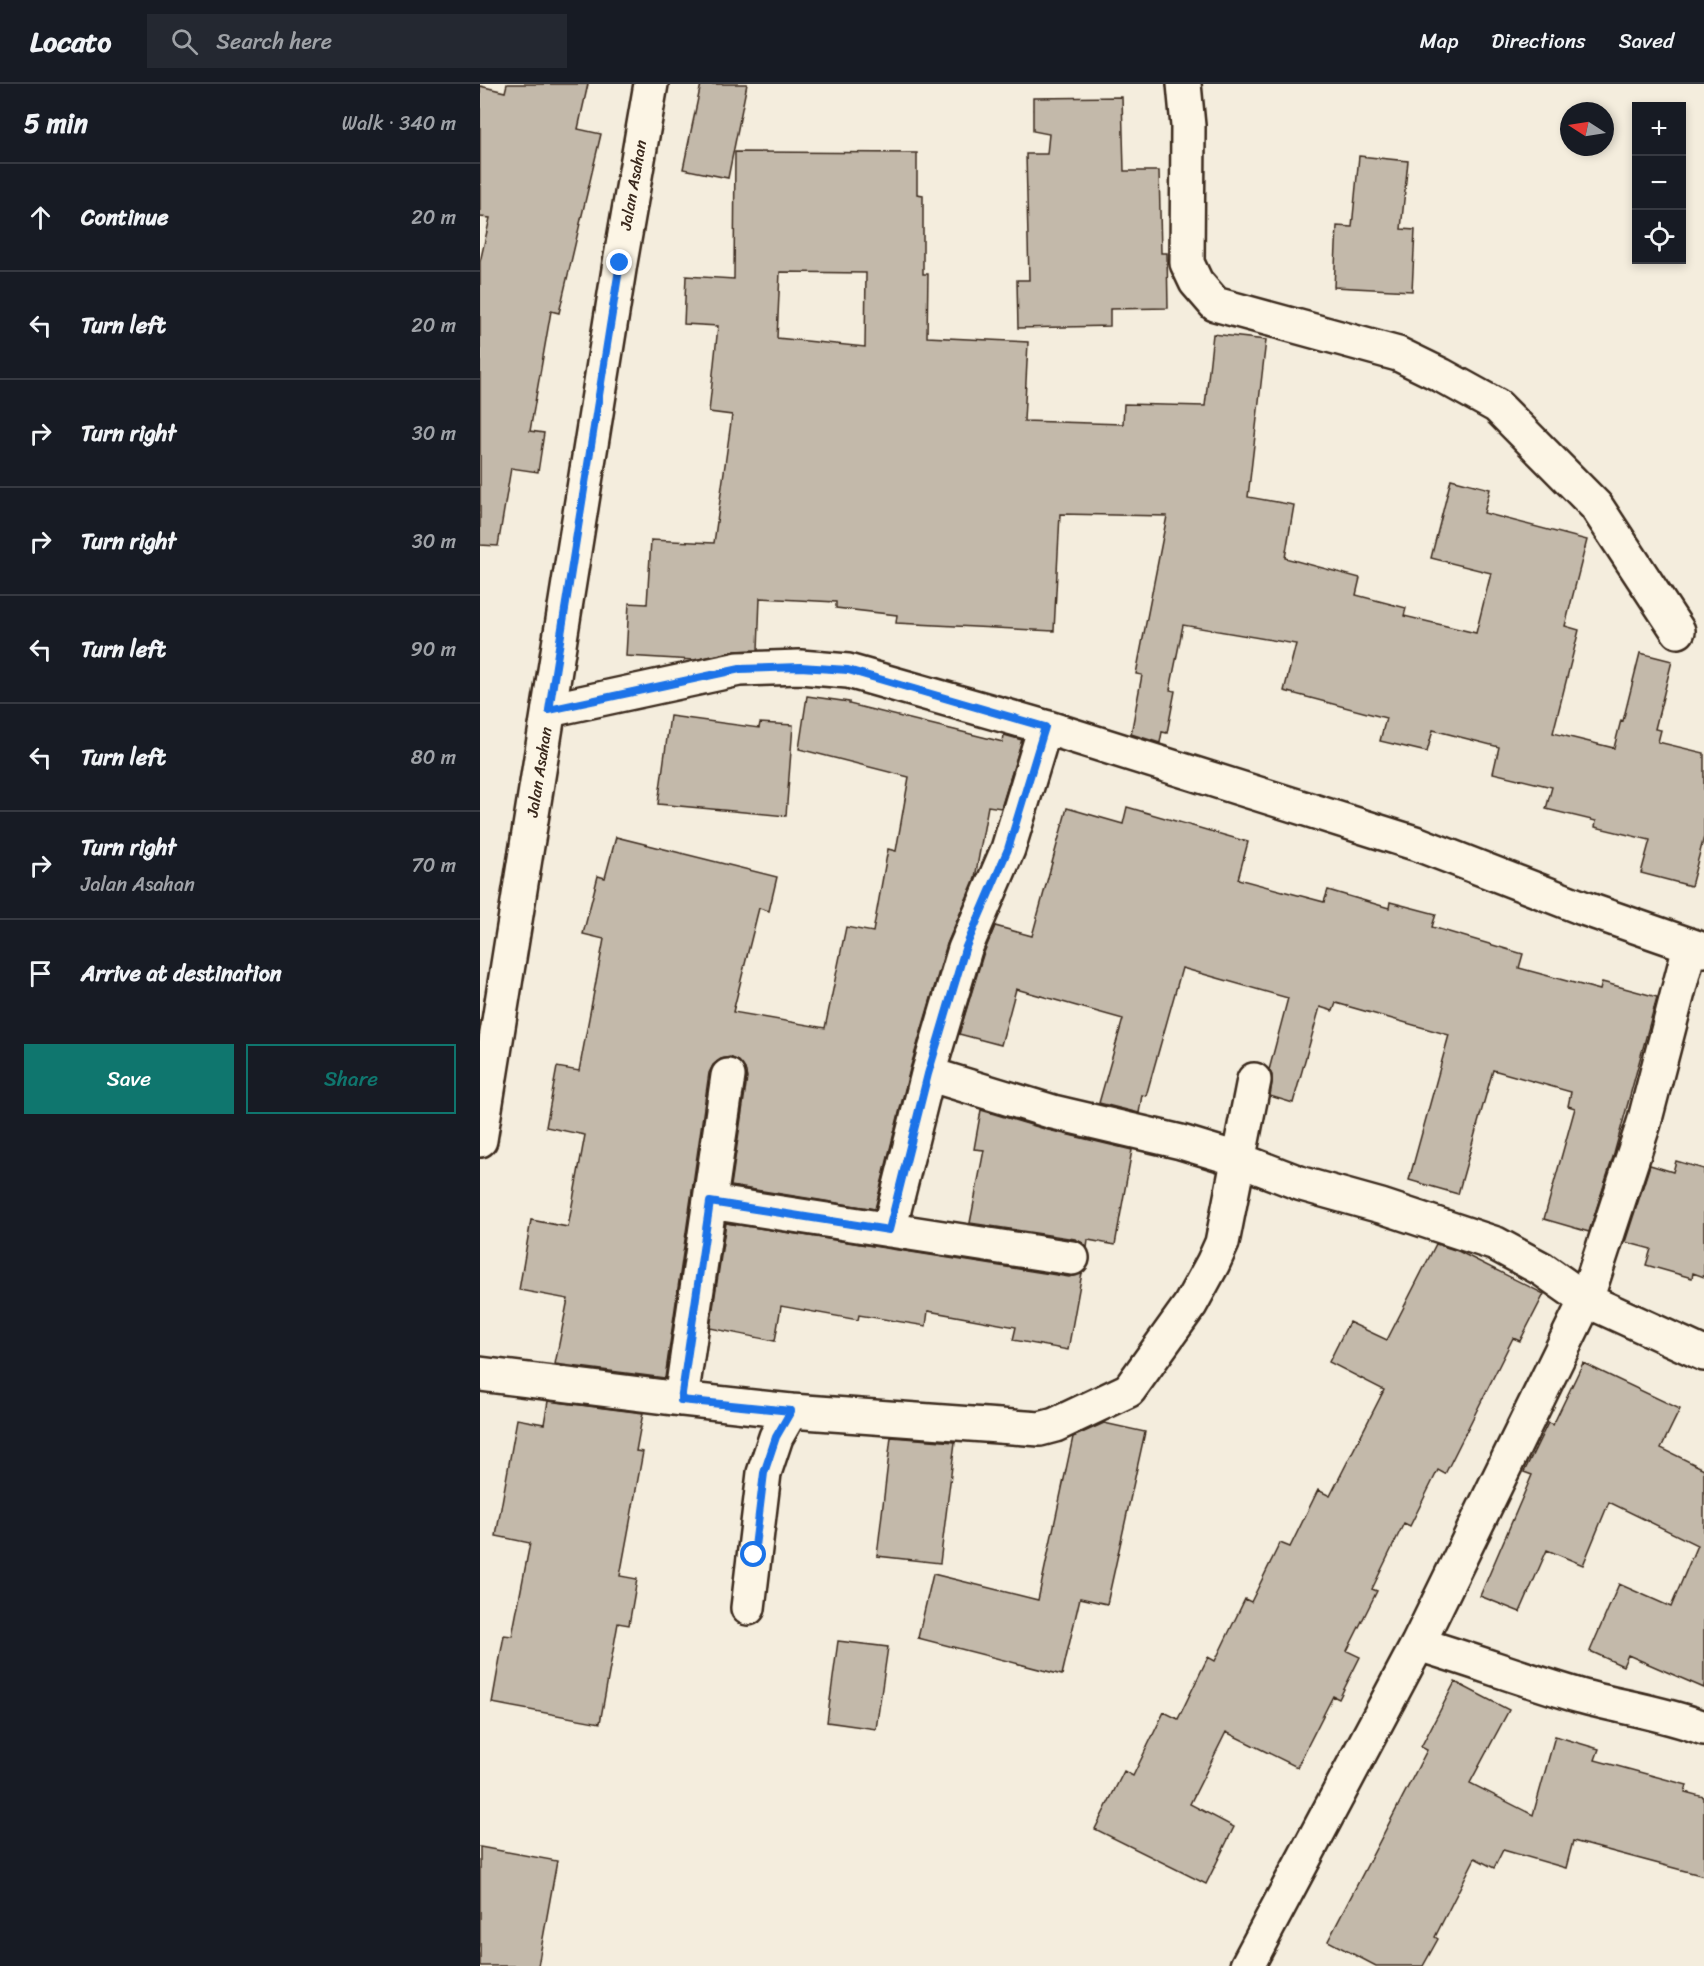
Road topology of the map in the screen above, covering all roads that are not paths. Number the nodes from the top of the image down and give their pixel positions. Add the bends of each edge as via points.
1 (651, 84) edge
2 (1184, 84) edge
3 (1678, 631) dead end
4 (549, 710) junction
5 (1045, 727) junction
6 (1697, 948) edge
7 (928, 1074) junction
8 (728, 1076) dead end
9 (1254, 1080) dead end
10 (480, 1140) edge
11 (1237, 1159) junction
12 (710, 1202) junction
13 (889, 1230) junction
14 (1072, 1258) dead end
15 (1586, 1299) junction
16 (1704, 1354) edge
17 (480, 1374) edge
18 (681, 1400) junction
19 (791, 1411) junction
20 (748, 1608) dead end
21 (1418, 1644) junction
22 (1704, 1728) edge
23 (1247, 1966) edge

1 - 4 street, Jalan Asahan
2 - 3 street via 1188,126 1187,263 1196,282 1215,304 1398,354 1497,406 1596,506
4 - 5 street via 740,669 800,667 848,670
4 - 10 street, Jalan Asahan
5 - 6 street via 1418,844
5 - 7 street via 1008,849 965,949
6 - 15 street
7 - 11 street via 1053,1112
7 - 13 street
8 - 12 street
9 - 11 street
11 - 15 street via 1302,1184 1496,1244
11 - 19 street via 1222,1243 1213,1263 1191,1305 1129,1390 1040,1429
12 - 13 street
12 - 18 street
13 - 14 street
15 - 16 street
15 - 21 street
17 - 18 street
18 - 19 street
19 - 20 street via 776,1437 764,1473
21 - 22 street via 1602,1702 1642,1709
21 - 23 street

